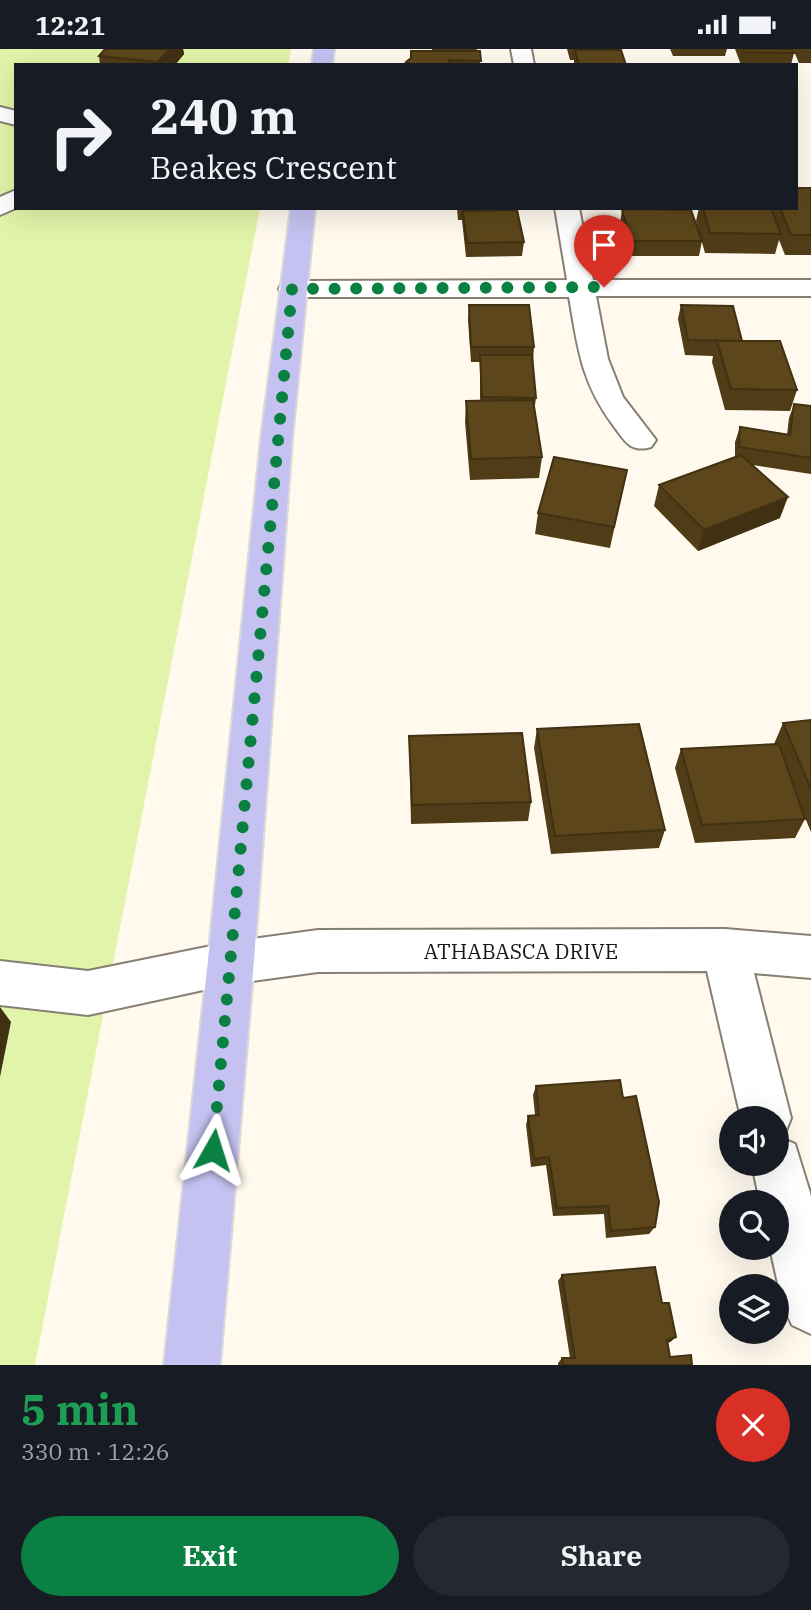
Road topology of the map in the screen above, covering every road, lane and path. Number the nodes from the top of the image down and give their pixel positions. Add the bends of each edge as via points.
1 (303, 210) edge
2 (568, 210) edge
3 (580, 287) junction
4 (811, 288) edge
5 (292, 289) junction
6 (640, 440) dead end
7 (725, 950) junction
8 (811, 957) edge
9 (231, 963) junction
10 (0, 983) edge
11 (763, 1106) edge
12 (780, 1176) edge
13 (811, 1306) edge
14 (192, 1365) edge

1 - 5 main road
2 - 3 street
3 - 4 street
3 - 5 street
3 - 6 street via 594,359 608,400
5 - 9 main road
7 - 8 street, ATHABASCA DRIVE
7 - 9 street, ATHABASCA DRIVE via 318,951
7 - 11 street
9 - 10 street, ATHABASCA DRIVE via 88,993
9 - 14 main road
12 - 13 street

